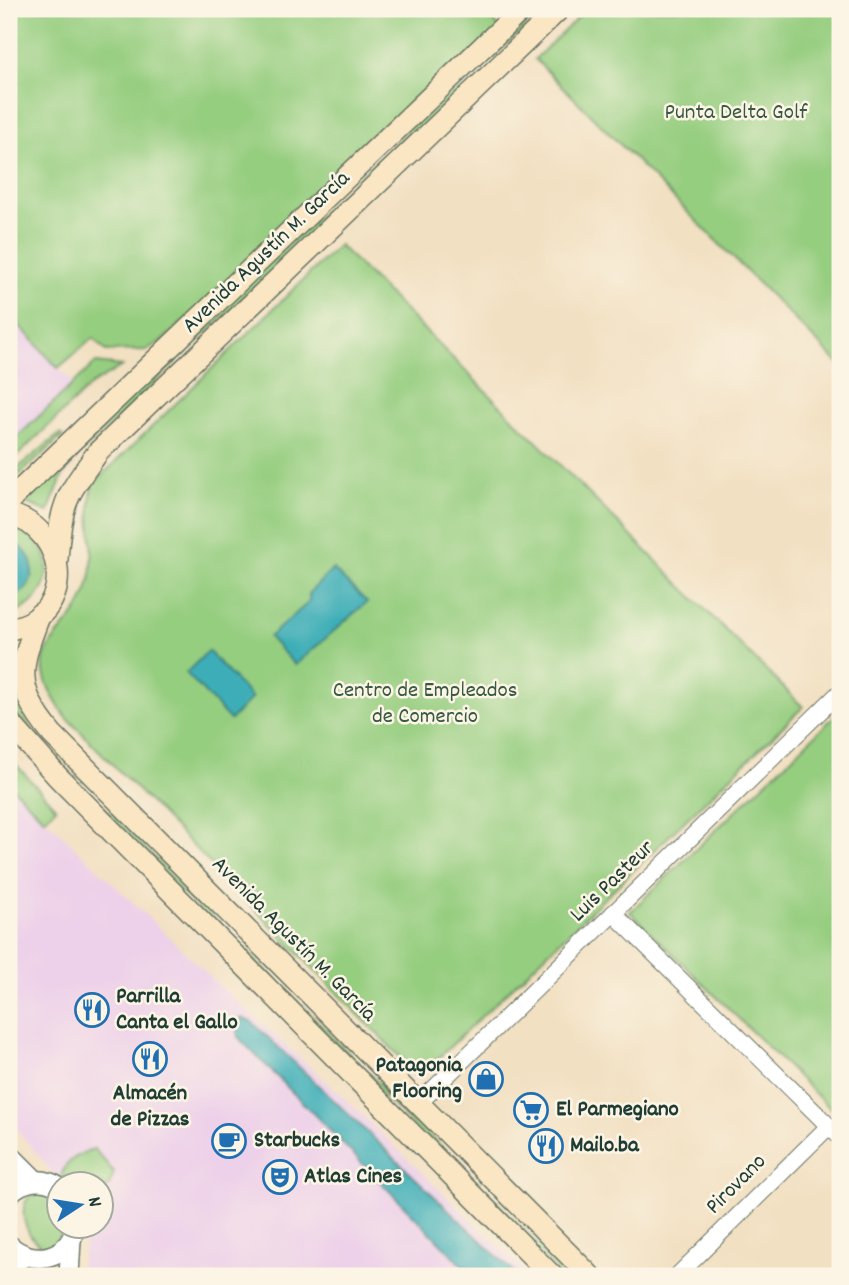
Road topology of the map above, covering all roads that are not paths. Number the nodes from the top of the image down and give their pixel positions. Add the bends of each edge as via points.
1 (522, 9) edge
2 (559, 9) edge
3 (9, 501) edge
4 (9, 514) edge
5 (57, 560) junction
6 (40, 614) junction
7 (9, 629) edge
8 (840, 692) edge
9 (9, 722) edge
10 (613, 913) junction
11 (418, 1104) junction
12 (835, 1131) edge
13 (9, 1154) edge
14 (35, 1180) junction
15 (46, 1184) edge
16 (9, 1194) edge
17 (67, 1240) edge
18 (72, 1240) edge
19 (9, 1245) edge
20 (32, 1264) edge
21 (9, 1268) edge
22 (69, 1276) edge
23 (552, 1276) edge
24 (590, 1276) edge
25 (677, 1276) edge

1 - 3 main road, Avenida Agustín M. García
2 - 5 main road, Avenida Agustín M. García via 98,452 68,494 60,514
4 - 5 main road via 40,528
5 - 6 main road, Avenida Agustín M. García via 58,580 52,599
6 - 7 main road
6 - 11 main road, Avenida Agustín M. García via 23,668 31,709
8 - 10 street, Luis Pasteur
9 - 23 main road via 57,776
10 - 11 street, Luis Pasteur
10 - 12 street
11 - 24 main road, Avenida Agustín M. García
12 - 25 street, Pirovano
13 - 14 street
14 - 15 street
14 - 16 street
17 - 20 street via 54,1255
18 - 22 street
19 - 20 street
20 - 21 street

